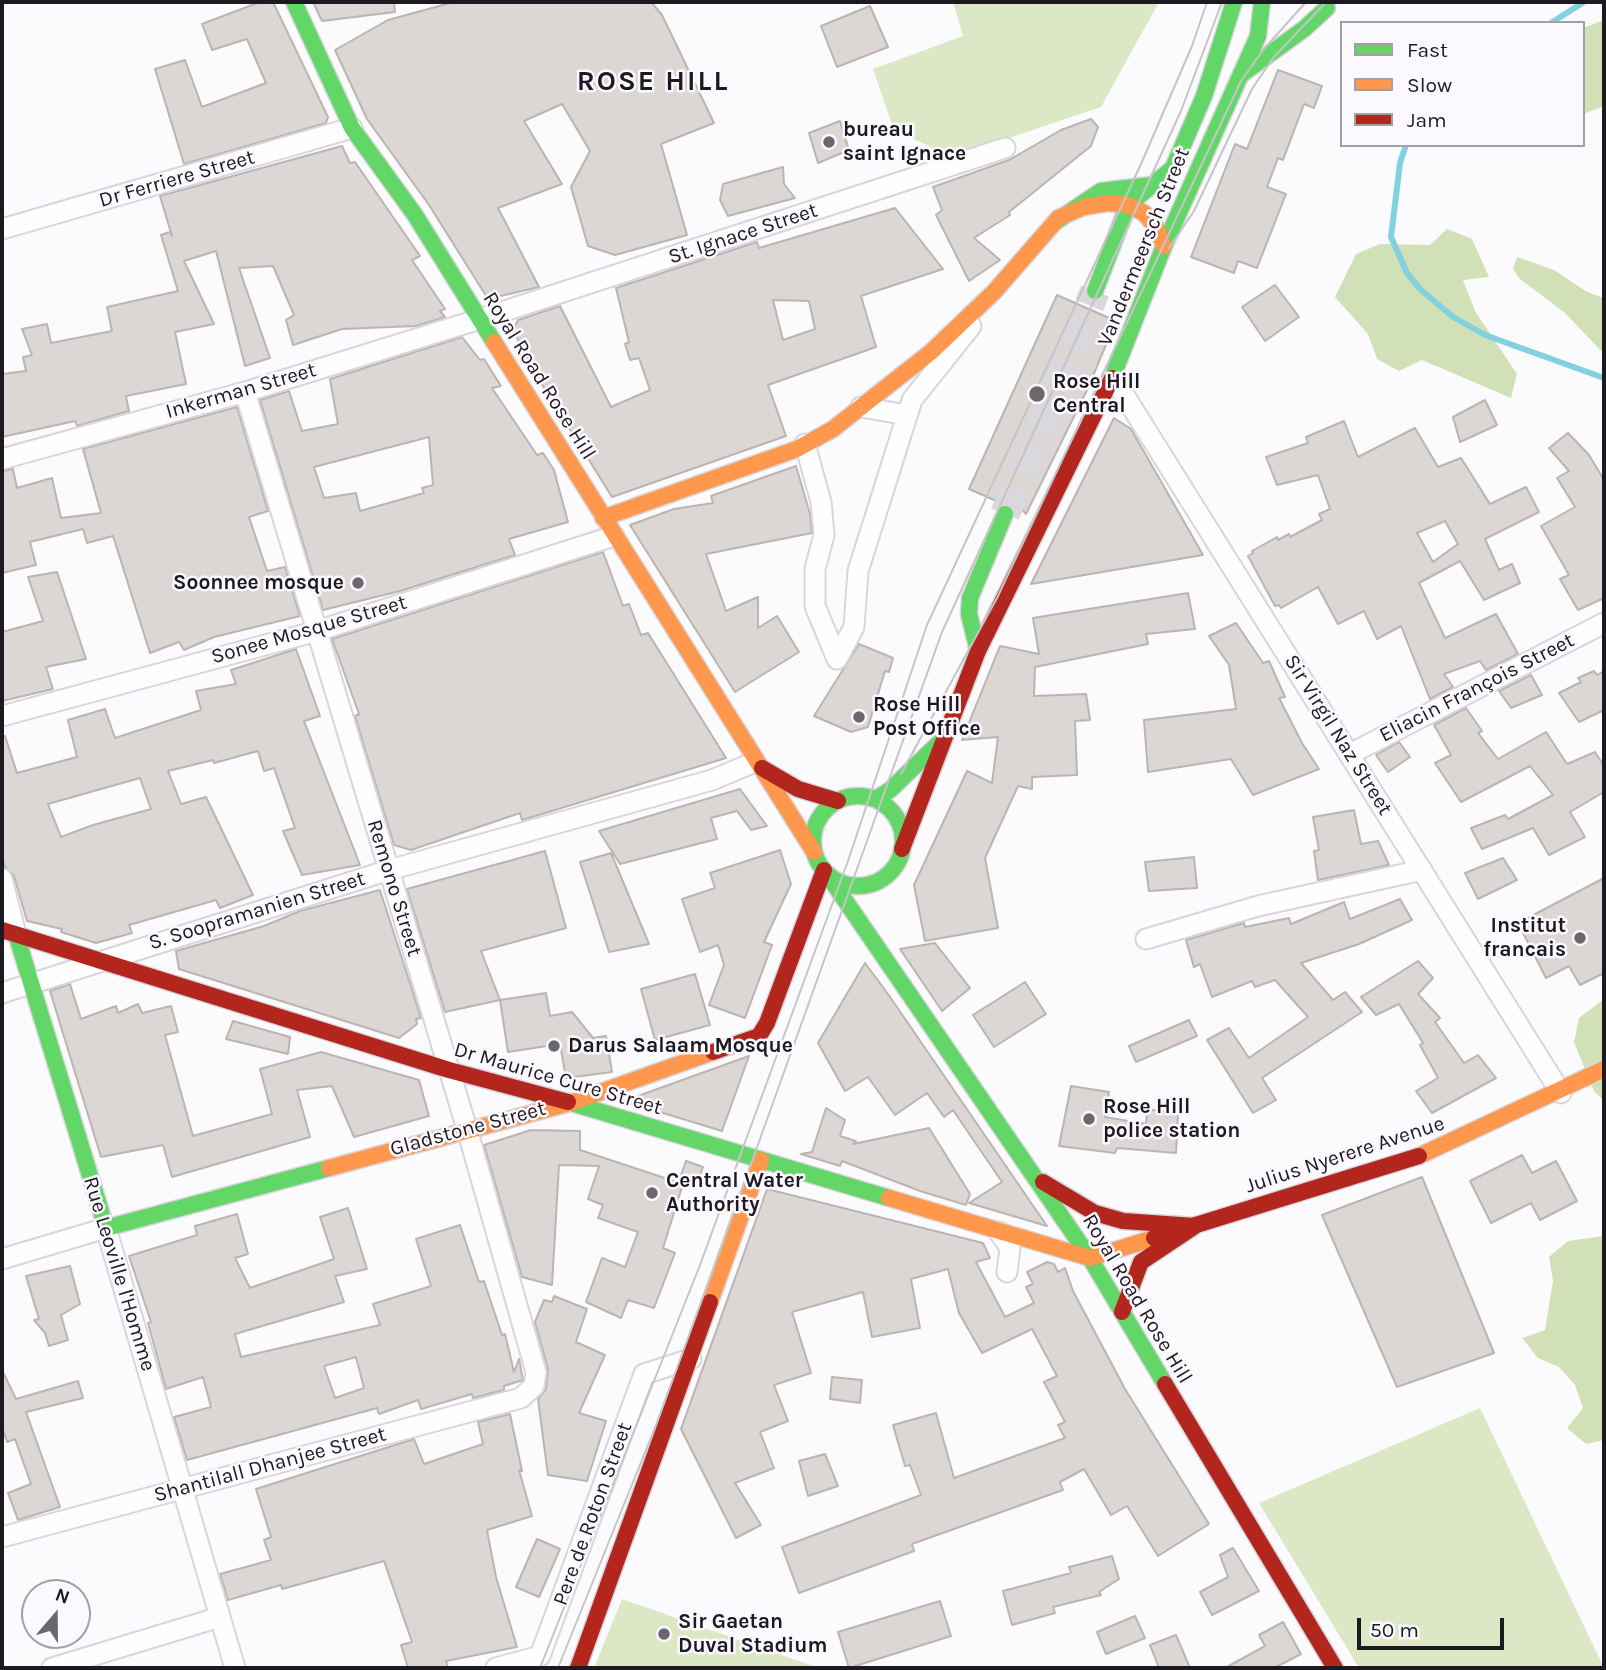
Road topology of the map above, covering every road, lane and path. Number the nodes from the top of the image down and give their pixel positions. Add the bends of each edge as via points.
1 (294, 2) edge
2 (1234, 2) edge
3 (1335, 5) edge
4 (1263, 10) edge
5 (1238, 76) junction
6 (1204, 96) junction
7 (352, 128) junction
8 (1006, 148) dead end
9 (1152, 185) junction
10 (1128, 205) junction
11 (1058, 218) junction
12 (2, 229) edge
13 (1164, 246) junction
14 (1095, 291) tunnel mouth
15 (994, 292) junction
16 (480, 319) junction
17 (1113, 377) junction
18 (245, 392) junction
19 (861, 407) junction
20 (907, 415) junction
21 (805, 444) junction
22 (2, 459) edge
23 (1005, 514) tunnel mouth
24 (603, 518) junction
25 (614, 536) junction
26 (1604, 623) edge
27 (317, 631) junction
28 (978, 651) junction
29 (2, 716) edge
30 (947, 734) junction
31 (1350, 754) junction
32 (757, 764) junction
33 (876, 799) junction
34 (838, 801) junction
35 (902, 849) junction
36 (814, 852) junction
37 (389, 870) junction
38 (1422, 870) junction
39 (826, 872) junction
40 (2, 879) edge
41 (874, 883) junction
42 (9, 932) edge
43 (1146, 939) dead end
44 (102, 960) junction
45 (887, 963) junction
46 (32, 985) junction
47 (2, 993) edge
48 (1604, 1069) edge
49 (449, 1070) junction
50 (1561, 1093) junction
51 (570, 1103) junction
52 (467, 1129) junction
53 (761, 1160) junction
54 (1037, 1178) junction
55 (1195, 1226) junction
56 (106, 1228) junction
57 (999, 1231) junction
58 (1090, 1258) junction
59 (2, 1259) edge
60 (1007, 1272) dead end
61 (1122, 1312) junction
62 (691, 1359) junction
63 (534, 1386) joint
64 (183, 1488) junction
65 (2, 1537) edge
66 (220, 1618) junction
67 (52, 1668) edge
68 (235, 1668) edge
69 (496, 1668) edge
70 (578, 1668) edge
71 (1335, 1668) edge

1 - 7 main road, Royal Road Rose Hill
2 - 6 main road, Vandermeersch Street
3 - 4 main road
3 - 5 main road
4 - 5 main road, Vandermeersch Street via 1258,36
4 - 6 main road via 1240,19 1218,76
5 - 13 main road, Vandermeersch Street
6 - 9 main road, Vandermeersch Street via 1173,168
7 - 12 street, Dr Ferriere Street
7 - 16 main road, Royal Road Rose Hill via 415,215
8 - 16 street, St. Ignace Street
9 - 10 main road, Vandermeersch Street
9 - 11 main road via 1101,191
10 - 11 main road via 1084,207
10 - 13 main road via 1156,227
10 - 14 main road
11 - 15 main road
13 - 17 main road, Vandermeersch Street
15 - 19 main road via 931,352
15 - 20 street via 912,400
16 - 18 street, Inkerman Street
16 - 24 main road, Royal Road Rose Hill
17 - 28 main road, Vandermeersch Street
17 - 31 street, Sir Virgil Naz Street
18 - 22 street, Inkerman Street
18 - 27 street, Remono Street
19 - 20 street
19 - 21 main road
20 - 21 street via 858,571 854,626 836,659 815,606 815,569 824,535 821,502
21 - 24 main road
23 - 28 main road via 970,598
24 - 25 main road, Royal Road Rose Hill
25 - 27 street, Sonee Mosque Street
25 - 32 main road, Royal Road Rose Hill
26 - 31 street, Eliacin François Street
27 - 29 street, Sonee Mosque Street
27 - 37 street, Remono Street
28 - 30 main road, Vandermeersch Street
30 - 33 main road
30 - 35 main road, Vandermeersch Street
31 - 38 street, Sir Virgil Naz Street
32 - 34 main road, Royal Road Rose Hill via 798,789
32 - 36 main road, Royal Road Rose Hill
32 - 37 street, S. Soopramanien Street
33 - 34 main road via 852,796
33 - 35 main road via 900,823
34 - 36 main road via 817,822
35 - 41 main road via 888,874
36 - 39 main road
37 - 44 street, S. Soopramanien Street
37 - 49 street, Remono Street
38 - 43 street via 1258,906
38 - 50 street, Sir Virgil Naz Street
39 - 41 main road via 842,883
39 - 45 main road, Royal Road Rose Hill
39 - 51 main road, Gladstone Street via 759,1036
40 - 42 street, Rue Leoville l'Homme
41 - 45 main road, Royal Road Rose Hill
42 - 44 main road, Dr Maurice Cure Street
42 - 46 main road, Rue Leoville l'Homme
44 - 46 street, S. Soopramanien Street
44 - 49 main road, Dr Maurice Cure Street
45 - 54 main road, Royal Road Rose Hill
46 - 47 street, S. Soopramanien Street
46 - 56 main road, Rue Leoville l'Homme
48 - 50 main road, Julius Nyerere Avenue
49 - 51 main road, Dr Maurice Cure Street
49 - 52 street, Remono Street
50 - 55 main road, Julius Nyerere Avenue via 1436,1151
51 - 52 main road, Gladstone Street
51 - 53 main road, Dr Maurice Cure Street
52 - 56 main road, Gladstone Street
52 - 63 street, Remono Street via 537,1372
53 - 57 main road, Dr Maurice Cure Street
53 - 62 main road
54 - 55 main road via 1096,1213
54 - 58 main road, Royal Road Rose Hill
55 - 58 main road, Julius Nyerere Avenue
55 - 61 main road via 1141,1262
56 - 59 street, Gladstone Street
56 - 64 street, Rue Leoville l'Homme
57 - 58 main road, Dr Maurice Cure Street
57 - 60 street via 1010,1248
58 - 61 main road, Royal Road Rose Hill
61 - 71 main road, Royal Road Rose Hill
62 - 69 street, Pere de Roton Street via 644,1374 540,1656
62 - 70 main road
63 - 64 street, Shantilall Dhanjee Street via 521,1398
64 - 65 street, Shantilall Dhanjee Street
64 - 66 street, Rue Leoville l'Homme
66 - 67 street
66 - 68 street, Rue Leoville l'Homme

